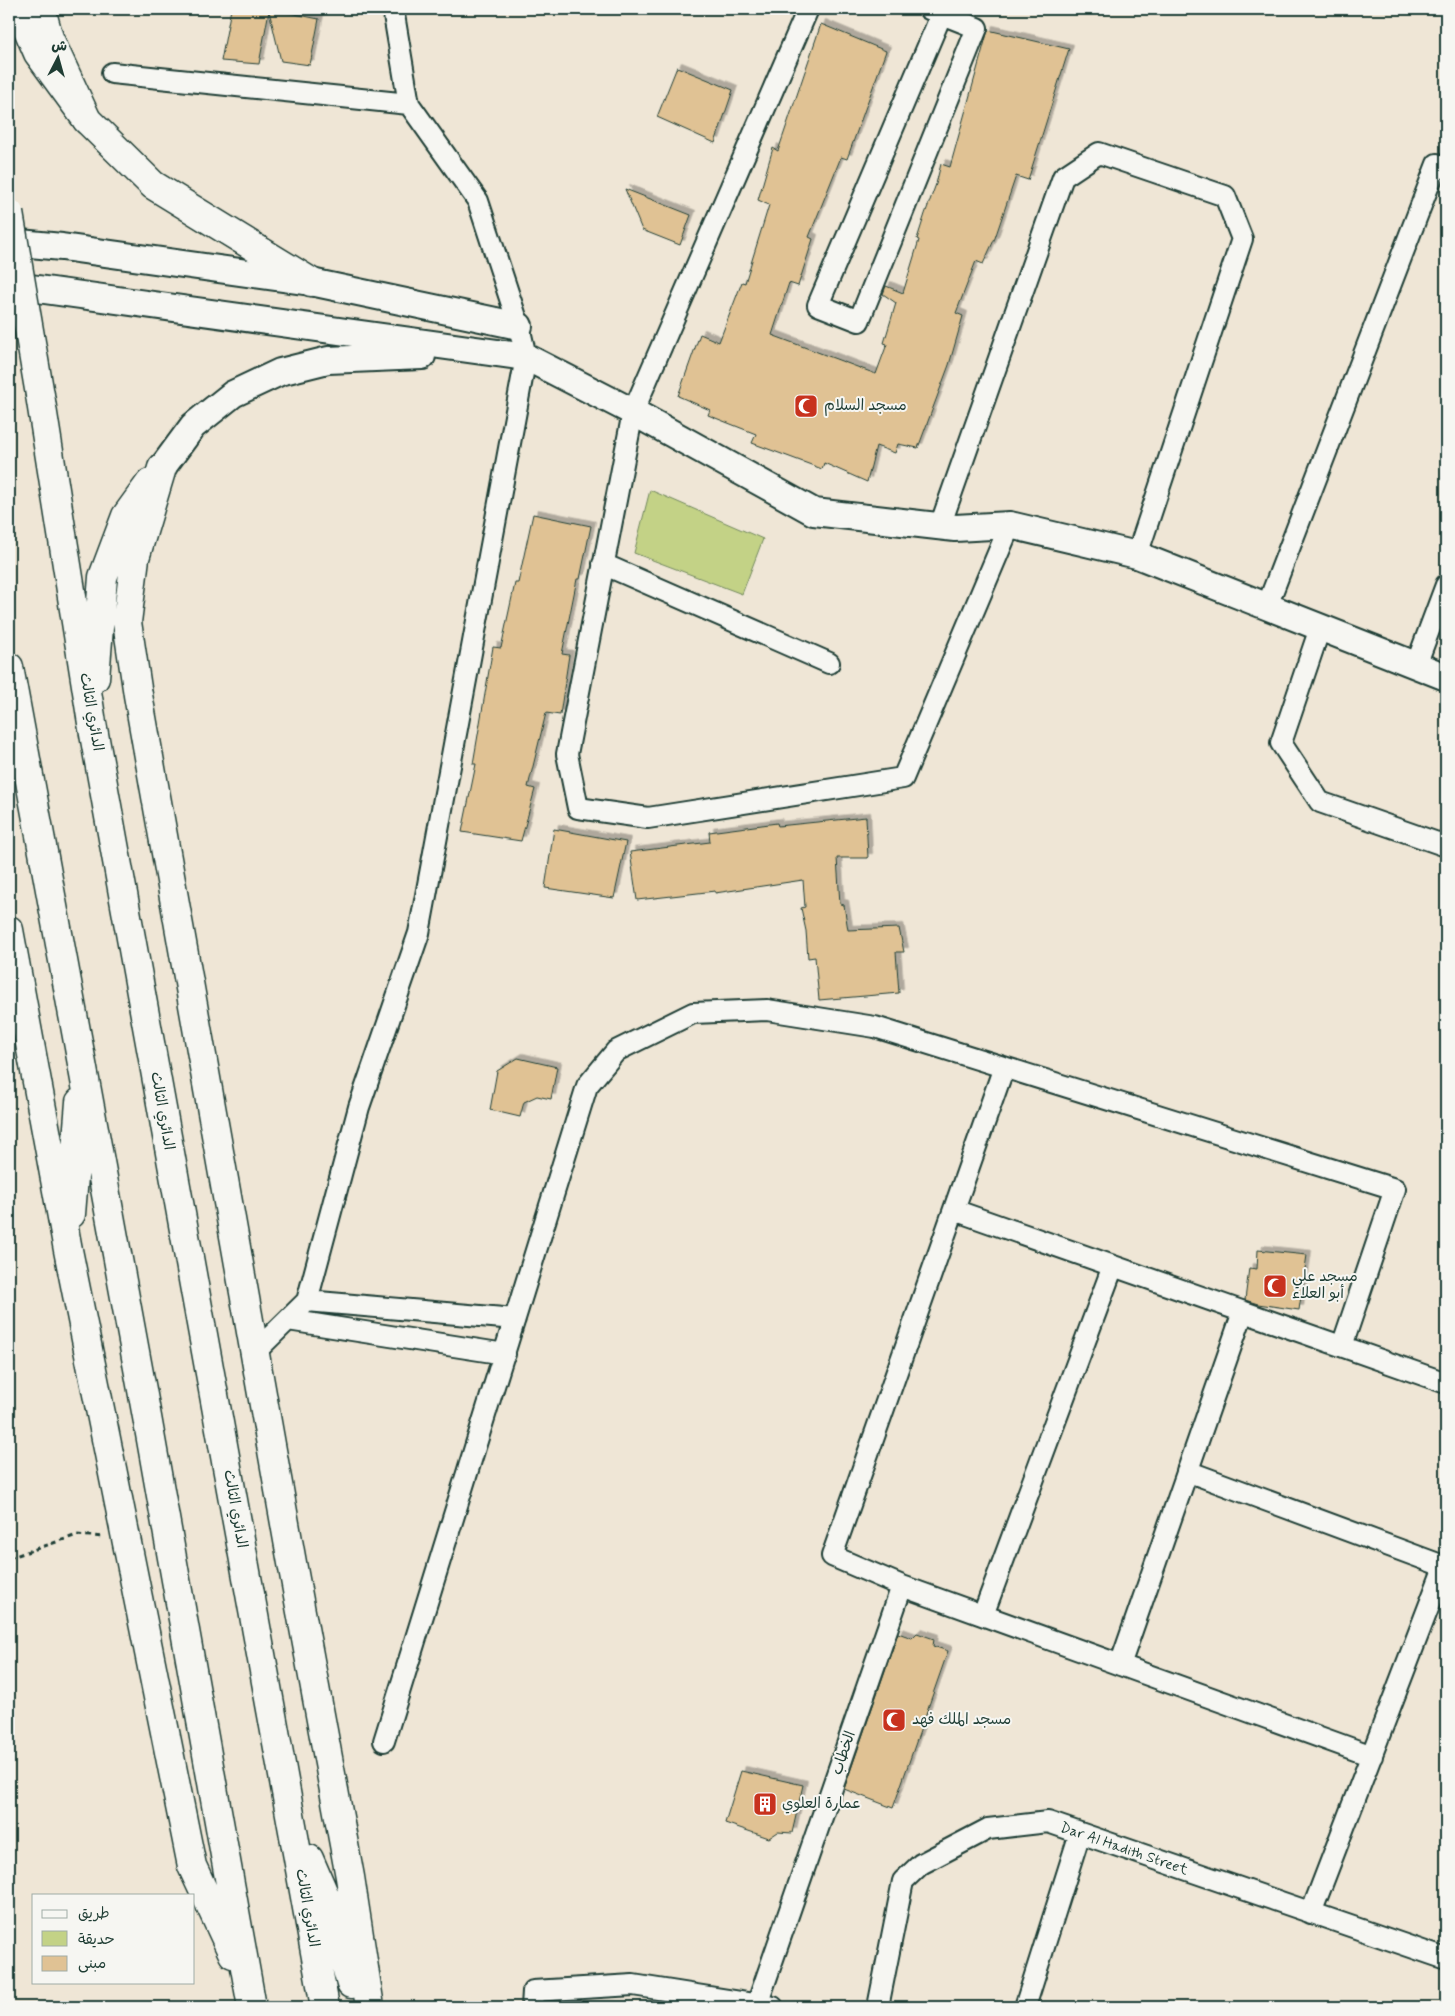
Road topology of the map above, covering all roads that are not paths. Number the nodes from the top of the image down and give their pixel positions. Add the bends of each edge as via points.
1 (19, 9) edge
2 (41, 9) edge
3 (393, 9) edge
4 (808, 9) edge
5 (935, 11) edge
6 (112, 73) dead end
7 (409, 104) junction
8 (87, 120) junction
9 (1446, 168) edge
10 (9, 212) edge
11 (9, 242) edge
12 (311, 282) junction
13 (9, 285) edge
14 (519, 326) junction
15 (499, 354) junction
16 (526, 357) junction
17 (633, 412) junction
18 (162, 468) junction
19 (1010, 525) junction
20 (940, 526) junction
21 (1137, 555) junction
22 (603, 564) junction
23 (1446, 585) edge
24 (1266, 606) junction
25 (1320, 628) junction
26 (829, 663) dead end
27 (1416, 665) junction
28 (9, 667) edge
29 (1446, 677) edge
30 (13, 700) edge
31 (92, 723) junction
32 (1446, 846) edge
33 (9, 930) edge
34 (82, 1066) junction
35 (1004, 1067) junction
36 (954, 1210) junction
37 (68, 1250) junction
38 (1113, 1266) junction
39 (307, 1301) junction
40 (1243, 1312) junction
41 (515, 1319) junction
42 (288, 1320) junction
43 (1342, 1346) junction
44 (254, 1352) junction
45 (505, 1354) junction
46 (1446, 1383) edge
47 (1187, 1472) junction
48 (1445, 1567) edge
49 (902, 1586) junction
50 (983, 1615) junction
51 (1120, 1665) junction
52 (384, 1741) dead end
53 (1372, 1756) junction
54 (290, 1817) junction
55 (1080, 1833) junction
56 (1312, 1913) junction
57 (1446, 1960) edge
58 (250, 1996) edge
59 (733, 2004) edge
60 (765, 2006) edge
61 (325, 2007) edge
62 (358, 2007) edge
63 (370, 2007) edge
64 (532, 2007) edge
65 (878, 2007) edge
66 (1025, 2007) edge

1 - 8 highway via 38,53
2 - 8 highway via 49,38
3 - 7 street
4 - 17 street
5 - 5 street via 977,28 859,321 818,305
6 - 7 street
7 - 14 street via 478,201
8 - 12 highway via 153,185
9 - 24 street via 1436,164
10 - 31 highway, الدائري الثالث, bridge
11 - 12 street
12 - 14 street
13 - 15 street
14 - 16 street
15 - 16 street
15 - 18 street via 328,360 280,372 233,394 193,426
16 - 17 street
16 - 39 street via 419,934 359,1106
17 - 20 street via 814,512
17 - 22 street
18 - 31 highway via 126,516 103,577
18 - 44 highway via 135,558 127,622
19 - 20 street
19 - 21 street
19 - 22 street via 903,778 648,818 578,808 567,754
20 - 21 street via 1063,177 1099,153 1225,196 1242,238
21 - 24 street
22 - 26 street
23 - 27 street
24 - 25 street
25 - 27 street
25 - 32 street via 1281,744 1320,802
27 - 29 street
28 - 30 highway
30 - 34 highway
31 - 54 highway, الدائري الثالث
33 - 37 highway
34 - 37 highway
34 - 58 highway
35 - 36 street
35 - 41 street via 875,1027 767,1010 693,1013 616,1052 587,1086
35 - 43 street via 1395,1190
36 - 38 street
36 - 49 street via 832,1556
37 - 58 highway via 192,1866
38 - 40 street
38 - 50 street
39 - 41 street
39 - 42 street
40 - 43 street
40 - 47 street
41 - 45 street
42 - 44 street
42 - 45 street
43 - 46 street
44 - 63 highway via 350,1877
45 - 52 street
47 - 48 street
47 - 51 street
48 - 53 street
49 - 50 street
49 - 60 street, الخطاب
50 - 51 street
51 - 53 street
53 - 56 street
54 - 61 highway, الدائري الثالث
54 - 62 highway via 328,1903
55 - 56 street, Dar Al Hadith Street
55 - 65 street, Dar Al Hadith Street via 1048,1822 988,1829 921,1864 903,1881
55 - 66 street
56 - 57 street, Dar Al Hadith Street
59 - 60 street
59 - 64 street via 633,1984 533,1991

